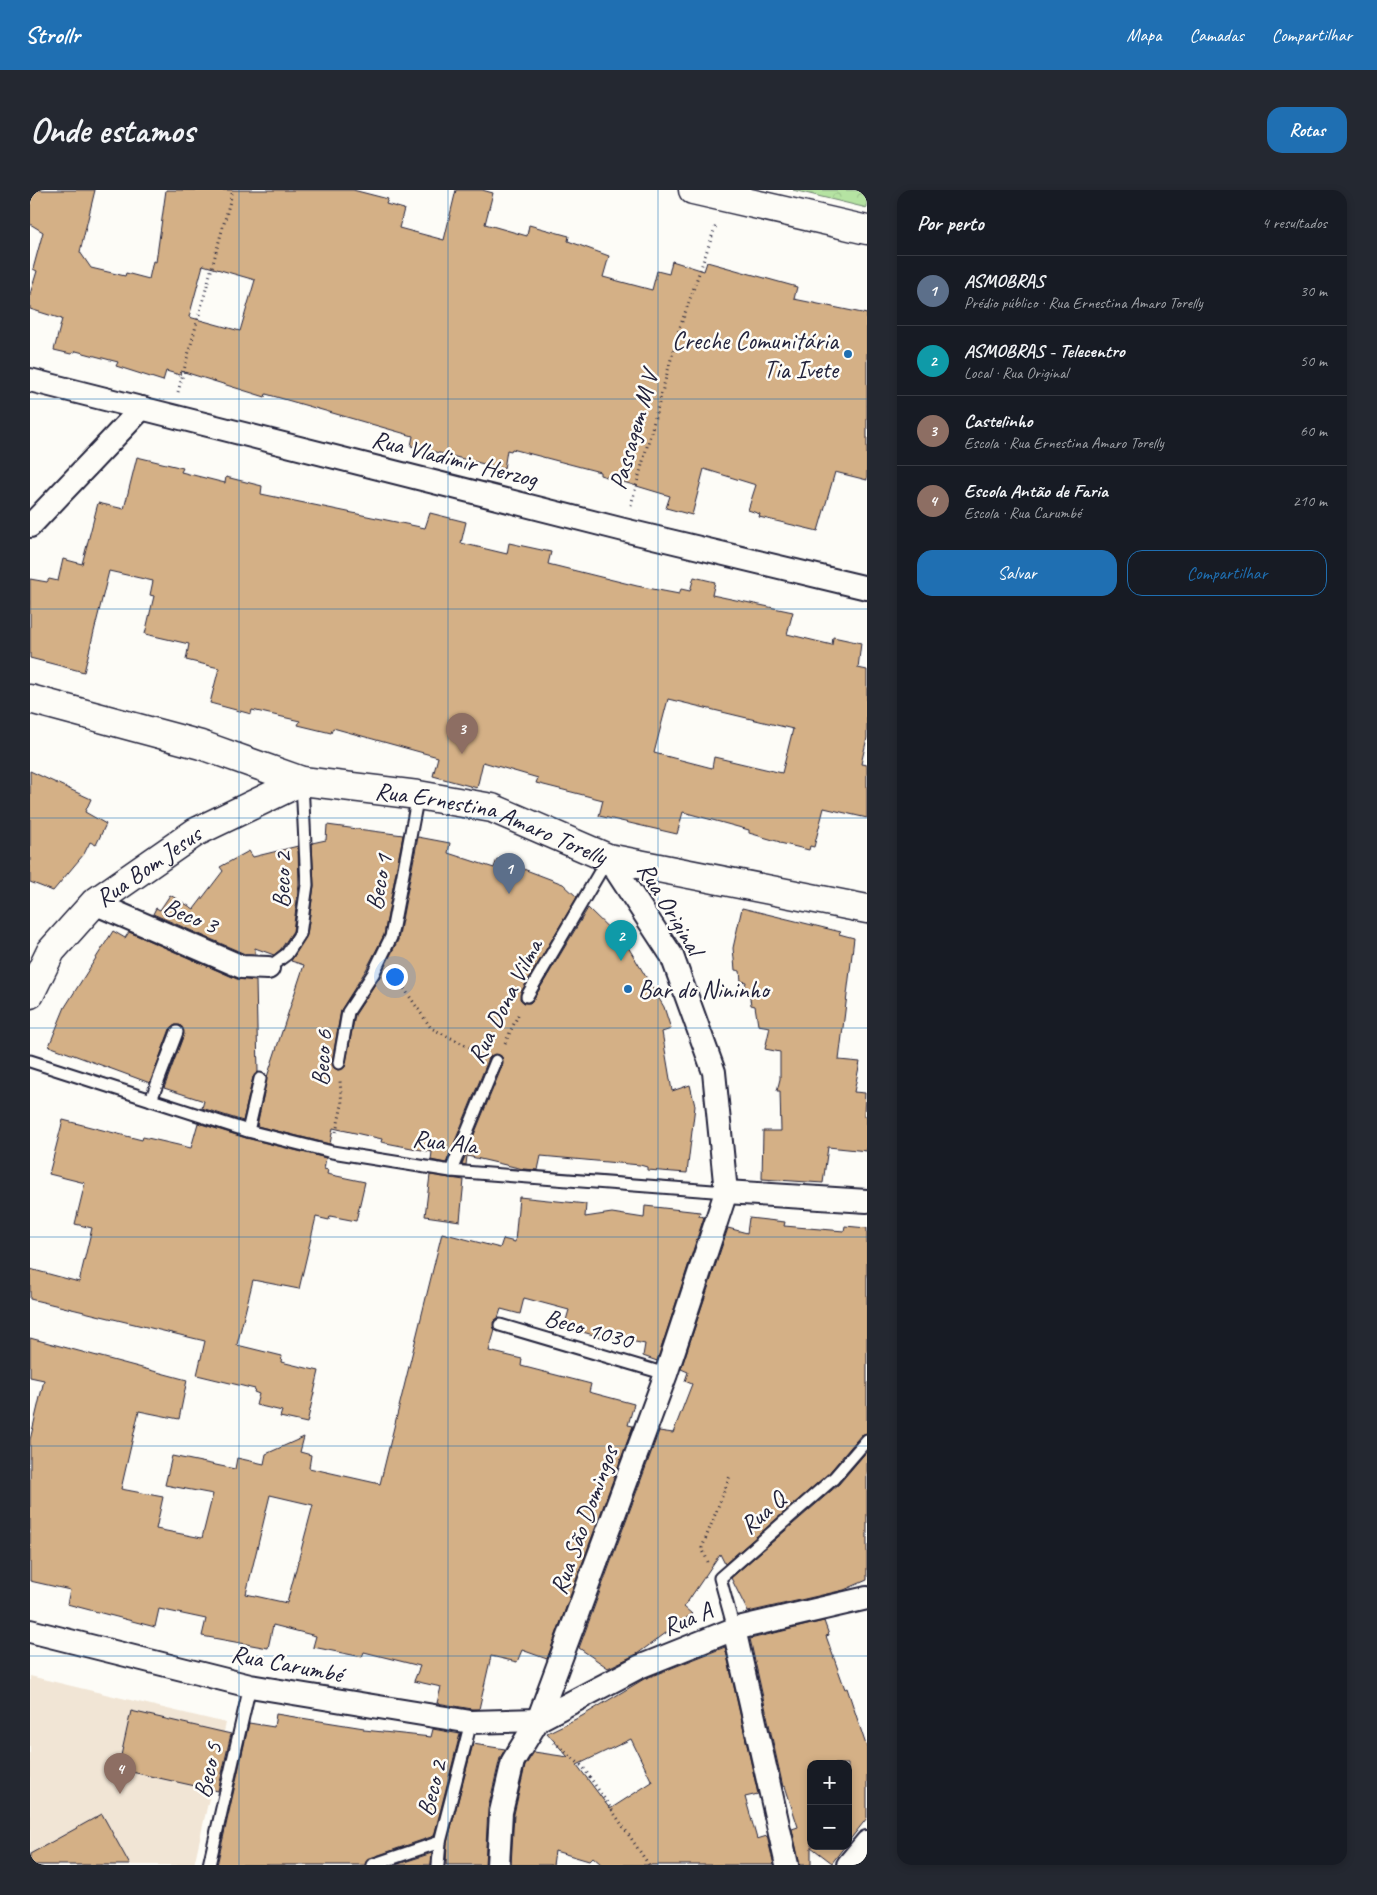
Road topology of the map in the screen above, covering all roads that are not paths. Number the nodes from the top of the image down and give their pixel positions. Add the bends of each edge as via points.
1 (693, 190) edge
2 (867, 230) edge
3 (30, 380) edge
4 (142, 408) junction
5 (30, 526) edge
6 (867, 588) edge
7 (30, 699) edge
8 (302, 781) junction
9 (418, 795) junction
10 (608, 858) junction
11 (94, 903) junction
12 (867, 909) edge
13 (268, 968) joint
14 (373, 974) joint
15 (30, 994) edge
16 (527, 996) road end
17 (177, 1032) dead end
18 (30, 1061) edge
19 (496, 1061) road end
20 (339, 1063) road end
21 (260, 1079) dead end
22 (151, 1100) junction
23 (248, 1131) junction
24 (451, 1172) junction
25 (726, 1192) junction
26 (867, 1201) edge
27 (500, 1325) dead end
28 (666, 1374) junction
29 (867, 1440) edge
30 (867, 1598) edge
31 (734, 1629) junction
32 (30, 1631) edge
33 (250, 1686) junction
34 (538, 1720) junction
35 (471, 1722) junction
36 (440, 1842) junction
37 (867, 1842) edge
38 (209, 1865) edge
39 (372, 1865) edge
40 (438, 1865) edge
41 (498, 1865) edge
42 (787, 1865) edge
43 (848, 1865) edge

1 - 2 street
3 - 4 street, Rua Vladimir Herzog
4 - 5 street
4 - 6 street, Rua Vladimir Herzog
7 - 8 street, Rua Ernestina Amaro Torelly via 201,745
8 - 9 street, Rua Ernestina Amaro Torelly
8 - 11 street, Rua Bom Jesus via 196,832
8 - 13 lane, Beco 2 via 307,885 300,934 286,954
9 - 10 street, Rua Ernestina Amaro Torelly via 492,808
9 - 14 lane, Beco 1 via 391,937
10 - 12 street, Rua Ernestina Amaro Torelly
10 - 16 lane, Rua Dona Vilma
10 - 25 street, Rua Original via 672,956 714,1072
11 - 13 street, Beco 3 via 242,967
11 - 15 street, Rua Bom Jesus via 51,952
14 - 20 lane, Beco 6 via 348,1012
17 - 22 lane
18 - 22 lane, Rua Ala
19 - 24 lane, Rua Dona Vilma
21 - 23 lane
22 - 23 lane, Rua Ala
23 - 24 lane, Rua Ala via 332,1152
24 - 25 lane, Rua Ala
25 - 26 street, Rua Ala
25 - 28 street, Rua São Domingos
27 - 28 lane, Beco 1030
28 - 34 street, Rua São Domingos
29 - 31 lane, Rua Q via 834,1478 720,1578
30 - 31 street, Rua A
31 - 34 street, Rua A via 639,1667
31 - 42 street
32 - 33 street, Rua Carumbé
33 - 35 street, Rua Carumbé
33 - 38 lane, Beco 5
34 - 35 street, Rua Carumbé
34 - 41 street, Rua São Domingos via 513,1761 501,1812
35 - 36 lane, Beco 2
36 - 39 lane
36 - 40 lane, Beco 2
37 - 43 street

